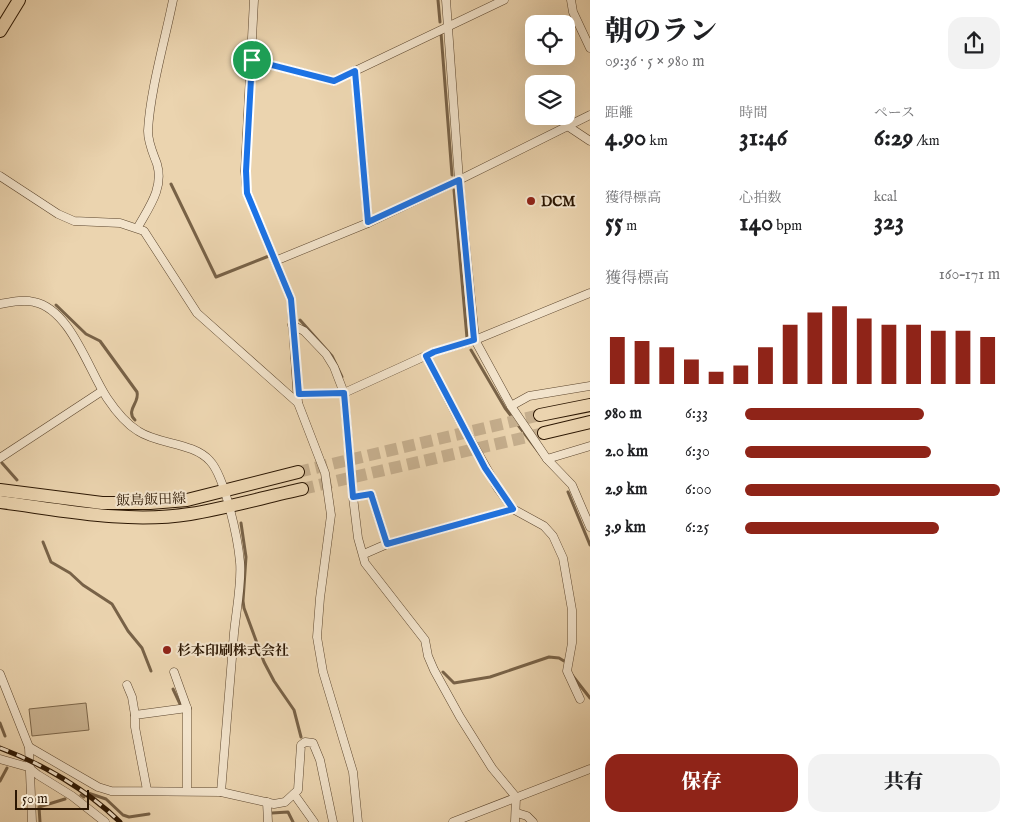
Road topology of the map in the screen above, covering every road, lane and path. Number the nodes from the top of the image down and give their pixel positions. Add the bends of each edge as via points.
1 (19, 0) edge
2 (173, 0) edge
3 (254, 0) edge
4 (446, 0) edge
5 (504, 0) edge
6 (571, 0) edge
7 (448, 26) junction
8 (0, 31) edge
9 (590, 48) edge
10 (252, 60) junction
11 (355, 71) junction
12 (590, 115) edge
13 (569, 127) junction
14 (590, 140) edge
15 (0, 176) edge
16 (459, 180) junction
17 (368, 222) junction
18 (138, 227) junction
19 (275, 261) junction
20 (590, 293) edge
21 (0, 304) edge
22 (292, 325) junction
23 (474, 340) junction
24 (426, 356) junction
25 (590, 386) edge
26 (102, 391) junction
27 (344, 393) junction
28 (299, 394) junction
29 (298, 403) junction
30 (590, 405) edge
31 (511, 406) junction
32 (540, 415) tunnel mouth
33 (590, 422) edge
34 (544, 432) tunnel mouth
35 (590, 446) edge
36 (0, 458) edge
37 (547, 459) junction
38 (298, 472) tunnel mouth
39 (224, 489) junction
40 (302, 489) tunnel mouth
41 (0, 490) edge
42 (353, 497) junction
43 (0, 502) edge
44 (228, 505) junction
45 (513, 509) junction
46 (590, 528) edge
47 (387, 544) junction
48 (364, 554) junction
49 (174, 672) dead end
50 (0, 674) edge
51 (128, 684) dead end
52 (580, 699) dead end
53 (188, 708) junction
54 (135, 714) junction
55 (29, 747) junction
56 (0, 759) edge
57 (28, 767) junction
58 (590, 769) edge
59 (147, 790) junction
60 (188, 791) junction
61 (221, 792) junction
62 (294, 794) junction
63 (516, 797) junction
64 (267, 802) junction
65 (517, 813) junction
66 (32, 822) edge
67 (105, 822) edge
68 (268, 822) edge
69 (314, 822) edge
70 (333, 822) edge
71 (358, 822) edge
72 (453, 822) edge
73 (515, 822) edge
74 (533, 822) edge

1 - 8 main road
2 - 18 street via 148,132 157,165 158,189
3 - 10 street
4 - 7 street
5 - 7 street
6 - 9 street via 573,12
7 - 11 street
7 - 16 street
10 - 11 street via 334,81
10 - 19 street via 247,193
11 - 17 street
12 - 13 street
13 - 14 street
13 - 16 street
15 - 18 street via 74,221
16 - 17 street
16 - 23 street
17 - 19 street
18 - 29 street via 144,231 197,312
19 - 22 street via 291,299
20 - 23 street
21 - 26 street via 34,302 52,309 77,342
22 - 27 street via 304,331 326,354
22 - 28 street
23 - 24 street
23 - 31 street
24 - 27 street
24 - 45 street via 485,468
25 - 31 street via 529,396
26 - 36 street
26 - 39 street via 137,430 194,450 209,459 218,471
27 - 28 street
27 - 42 street
28 - 29 street
29 - 71 street via 325,473 331,515 317,637 323,672 353,772
30 - 32 main road
31 - 37 street
33 - 34 main road
35 - 37 street
37 - 46 street via 572,485
38 - 39 main road, 飯島飯田線
39 - 41 main road, 飯島飯田線 via 187,500 150,503 102,503
39 - 44 street
40 - 44 main road, 飯島飯田線
42 - 47 street via 371,494
42 - 48 street via 358,538
43 - 44 main road, 飯島飯田線 via 134,517 189,514
44 - 61 street via 240,563
45 - 47 street
45 - 52 street via 544,526 553,536 563,558 572,610 572,643 567,671
47 - 48 street
48 - 63 street via 365,563 425,640 434,670 460,717 492,768
49 - 53 street
50 - 55 street
51 - 54 street
53 - 54 street
53 - 60 street
54 - 59 street
55 - 57 street
55 - 59 street via 98,787 124,792
56 - 57 street
57 - 66 street
57 - 67 street
58 - 63 street
59 - 60 street
60 - 61 street
61 - 64 street
62 - 64 street via 285,802
62 - 69 street
62 - 70 street via 300,780 301,745 313,743 320,760
63 - 65 street
63 - 72 street
64 - 68 street
65 - 73 street
65 - 74 street via 528,816

